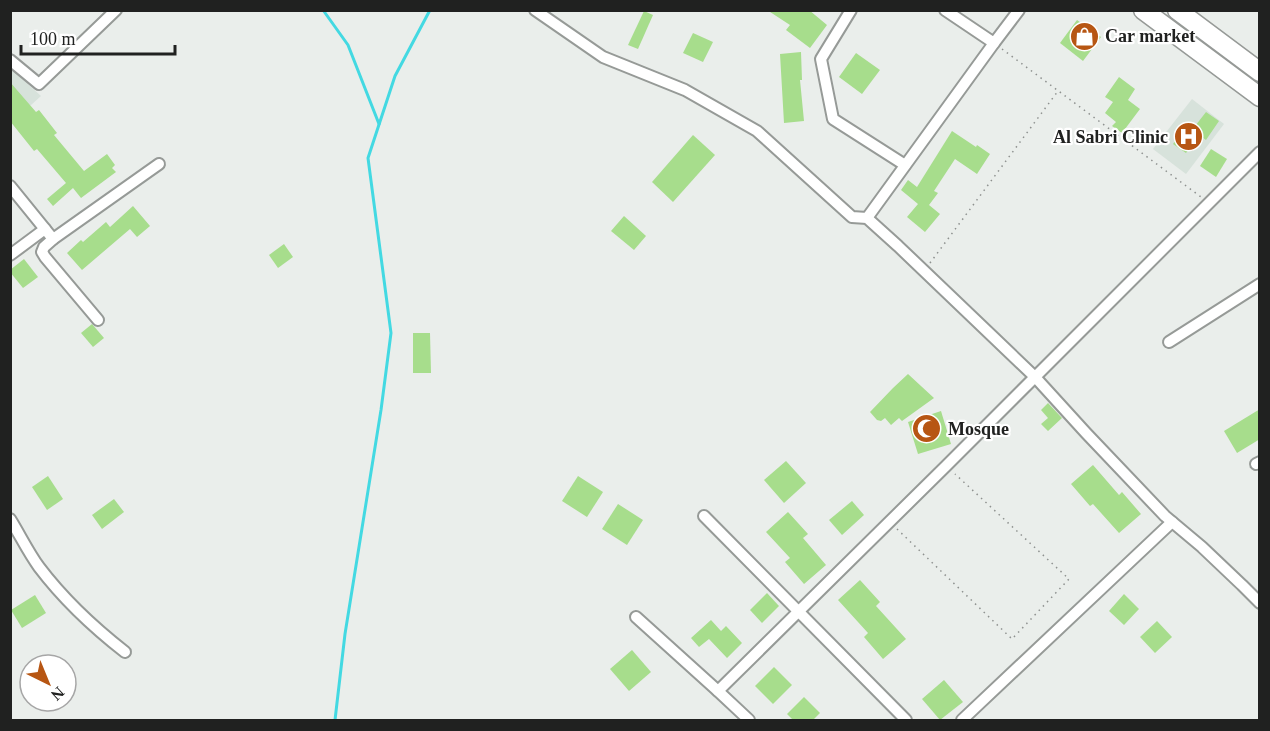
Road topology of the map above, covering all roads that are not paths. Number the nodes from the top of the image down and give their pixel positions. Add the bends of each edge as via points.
1 (116, 10) edge
2 (535, 10) edge
3 (852, 10) edge
4 (860, 10) edge
5 (945, 10) edge
6 (1019, 10) edge
7 (1143, 10) edge
8 (1177, 10) edge
9 (994, 43) junction
10 (10, 60) edge
11 (1257, 64) edge
12 (1260, 97) edge
13 (1260, 152) edge
14 (159, 164) dead end
15 (906, 165) junction
16 (10, 186) edge
17 (867, 218) junction
18 (45, 229) junction
19 (53, 239) junction
20 (10, 255) edge
21 (1260, 284) edge
22 (98, 320) dead end
23 (1169, 342) dead end
24 (1035, 377) junction
25 (704, 516) dead end
26 (10, 519) edge
27 (1172, 522) junction
28 (1260, 603) edge
29 (799, 612) junction
30 (636, 616) dead end
31 (125, 652) dead end
32 (718, 691) junction
33 (748, 720) edge
34 (906, 720) edge
35 (962, 720) edge

1 - 10 street via 39,84
2 - 17 street via 603,57 685,90 757,131 852,217
3 - 4 street via 857,14
3 - 15 street via 821,58 833,119
5 - 9 street
6 - 9 street
7 - 12 highway
8 - 11 highway
9 - 15 street
13 - 24 street
14 - 19 street
15 - 17 street
16 - 18 street
17 - 24 street
18 - 19 street
18 - 20 street
19 - 22 street via 42,252
21 - 23 street
24 - 27 street
24 - 29 street
25 - 29 street
26 - 31 street via 56,588 99,632
27 - 28 street
27 - 35 street
29 - 32 street
29 - 34 street
30 - 32 street
32 - 33 street

